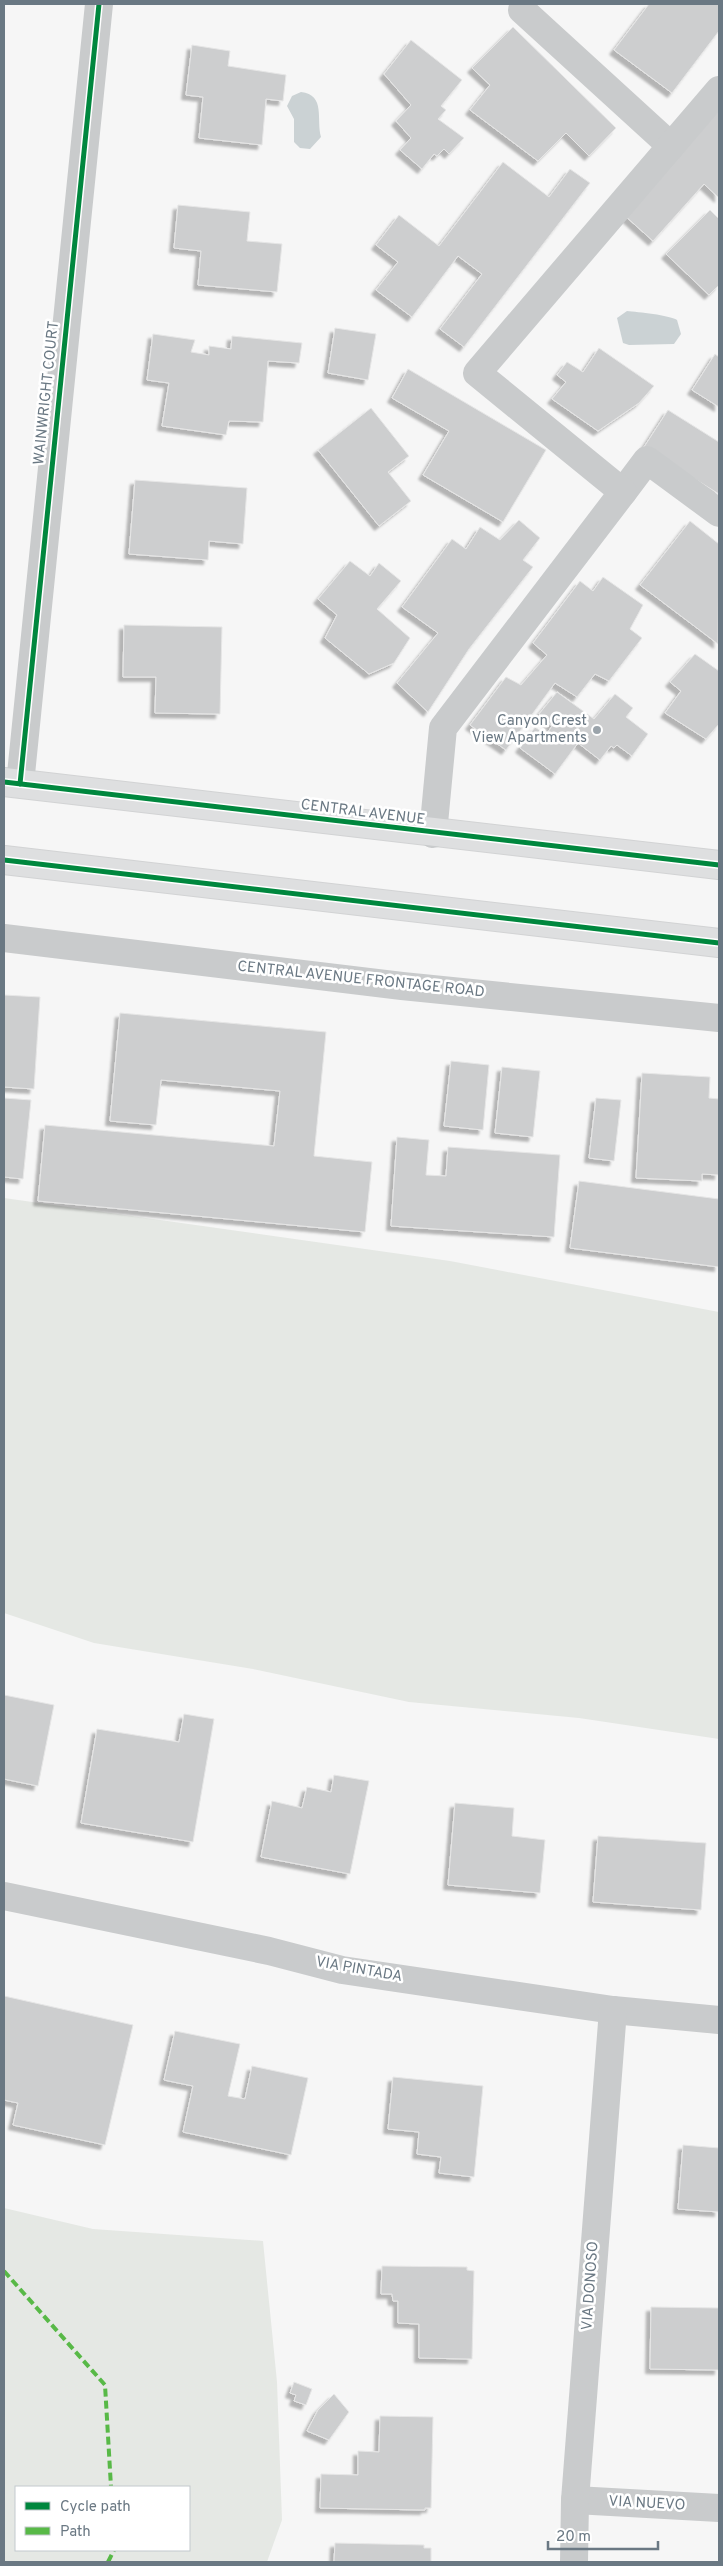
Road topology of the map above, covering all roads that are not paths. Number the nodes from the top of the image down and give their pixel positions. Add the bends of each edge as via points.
1 (99, 4) edge
2 (522, 10) dead end
3 (719, 90) edge
4 (671, 146) junction
5 (623, 492) junction
6 (719, 513) edge
7 (12, 783) edge
8 (433, 834) junction
9 (4, 860) edge
10 (719, 865) edge
11 (4, 938) edge
12 (719, 943) edge
13 (719, 1018) edge
14 (4, 1896) edge
15 (613, 2010) junction
16 (719, 2020) edge
17 (575, 2500) junction
18 (719, 2508) edge
19 (574, 2562) edge

1 - 7 street, WAINWRIGHT COURT
2 - 4 street
3 - 4 street
4 - 5 street via 477,373
5 - 6 street via 647,460
5 - 8 street via 443,728
7 - 8 main road, CENTRAL AVENUE
8 - 10 main road, CENTRAL AVENUE
9 - 12 main road
11 - 13 street, CENTRAL AVENUE FRONTAGE ROAD via 412,987
14 - 15 street, VIA PINTADA via 342,1970
15 - 16 street, VIA PINTADA
15 - 17 street, VIA DONOSO
17 - 18 street, VIA NUEVO
17 - 19 street, VIA DONOSO

